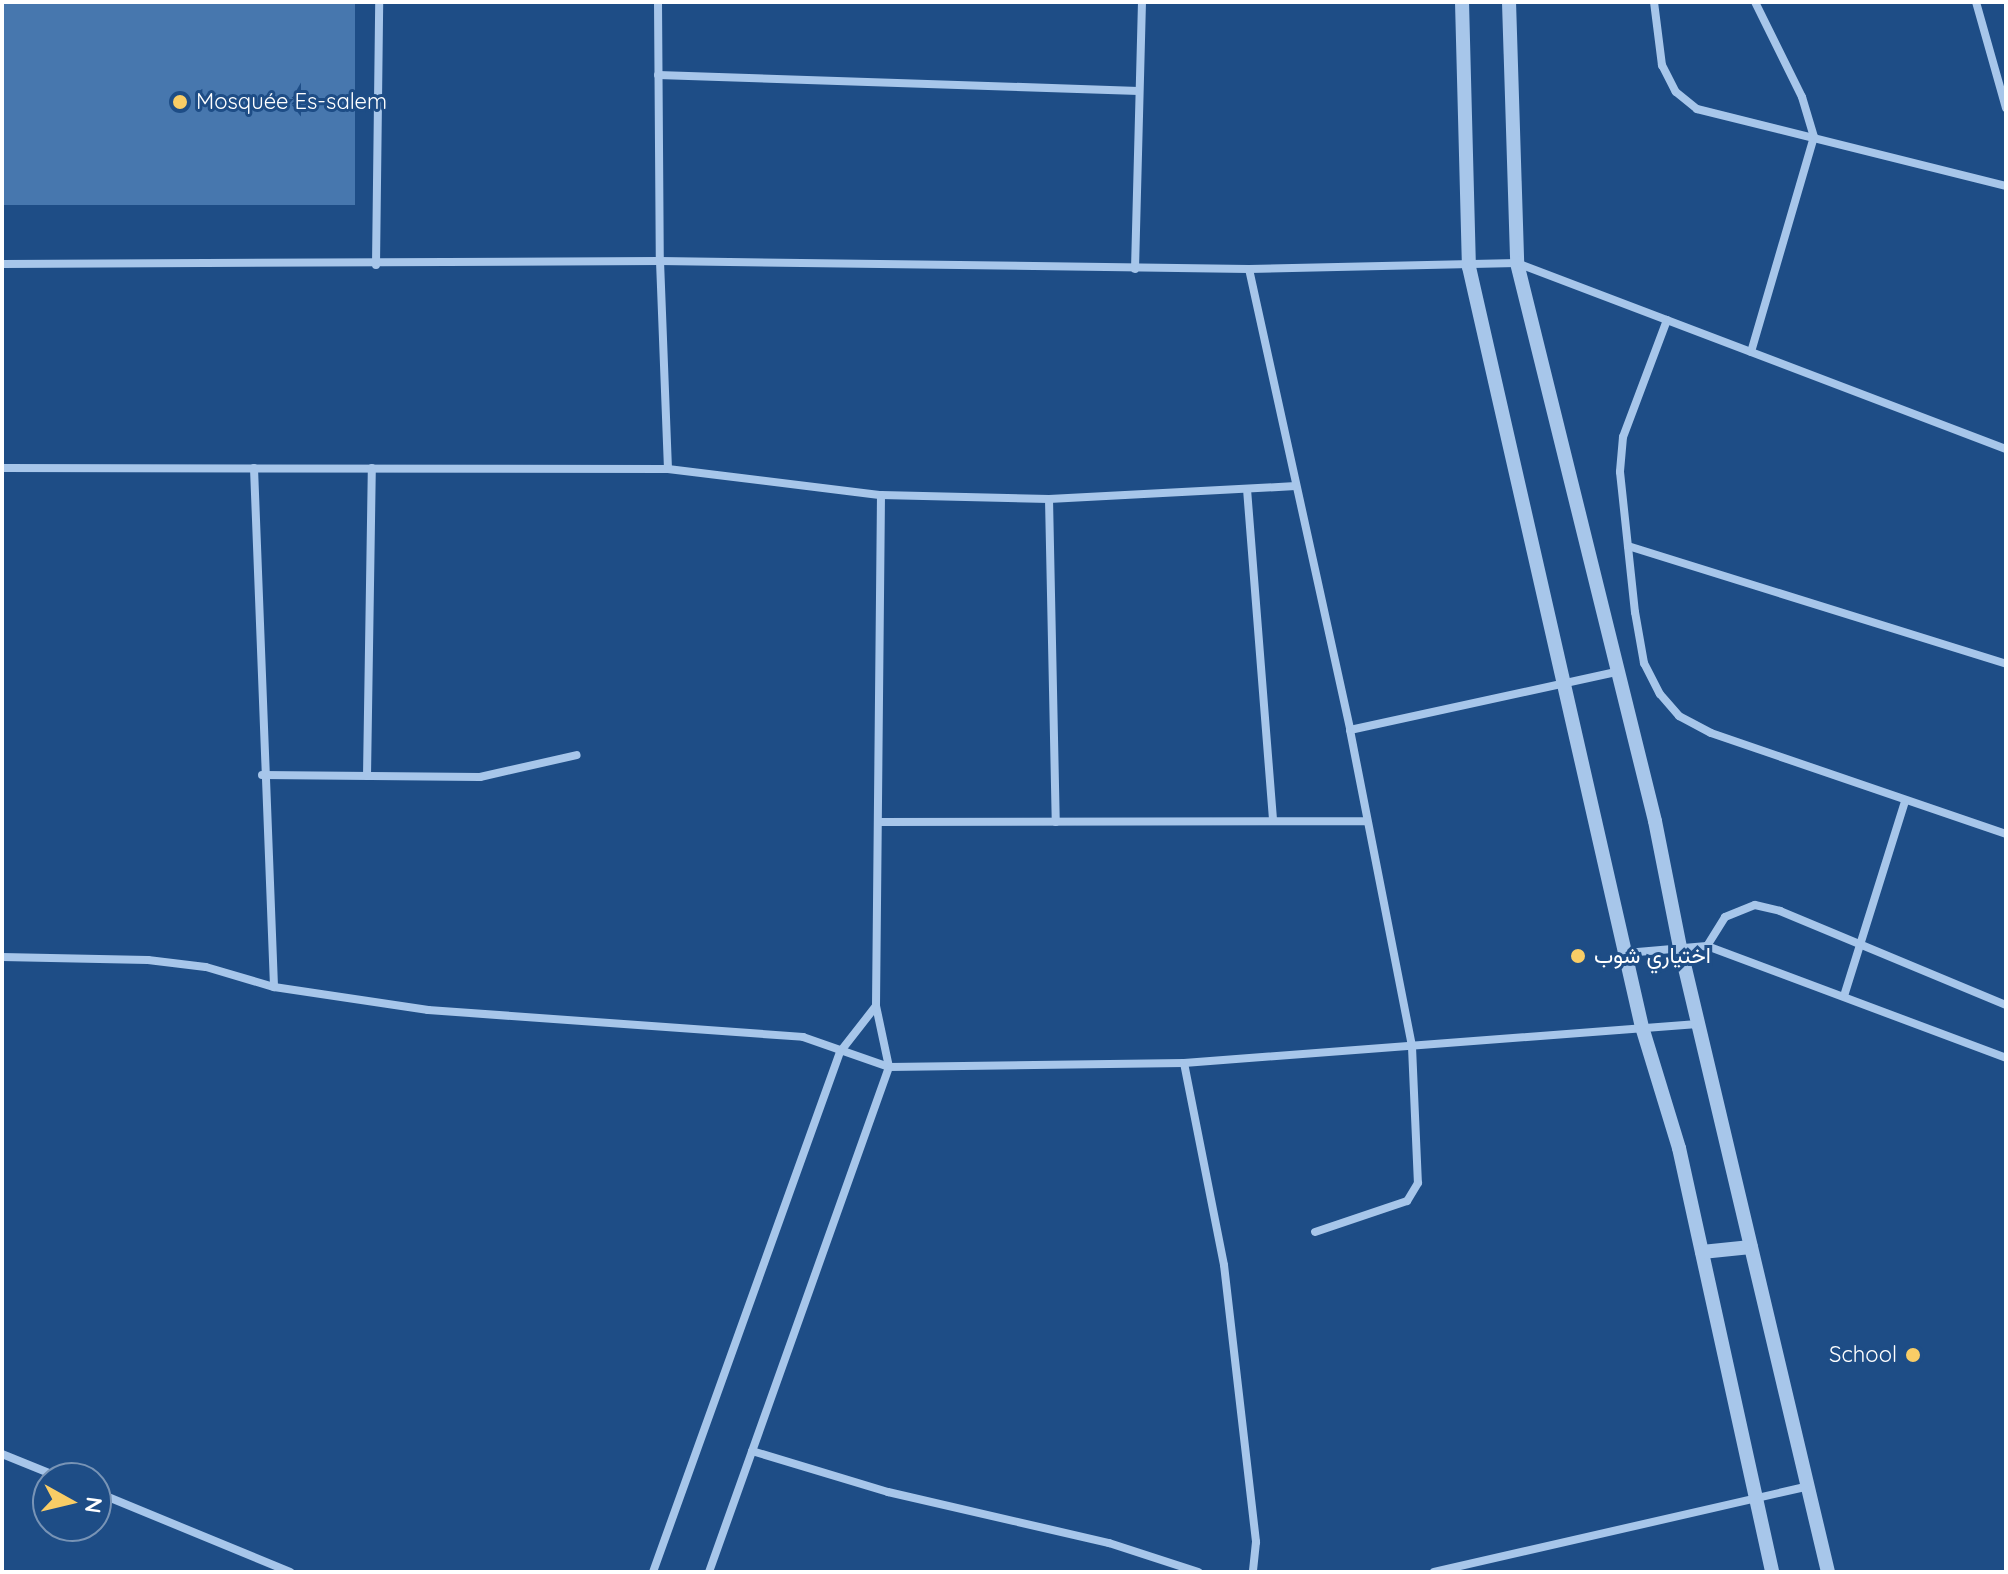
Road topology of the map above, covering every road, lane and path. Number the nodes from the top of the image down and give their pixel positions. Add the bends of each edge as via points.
1 (379, 2) edge
2 (658, 2) edge
3 (1142, 2) edge
4 (1462, 2) edge
5 (1509, 2) edge
6 (1654, 2) edge
7 (1755, 2) edge
8 (1976, 2) edge
9 (658, 75) junction
10 (1139, 91) junction
11 (2006, 108) edge
12 (1814, 137) junction
13 (2006, 186) edge
14 (660, 261) junction
15 (1517, 263) junction
16 (2, 264) edge
17 (376, 265) junction
18 (1469, 267) junction
19 (1135, 269) junction
20 (1249, 269) junction
21 (1667, 320) junction
22 (1751, 352) junction
23 (2006, 449) edge
24 (2, 468) edge
25 (254, 468) junction
26 (372, 468) junction
27 (668, 469) junction
28 (1296, 486) junction
29 (1247, 489) junction
30 (881, 495) junction
31 (1049, 499) junction
32 (1628, 546) junction
33 (2006, 664) edge
34 (1615, 672) junction
35 (1563, 682) junction
36 (1350, 730) junction
37 (577, 755) dead end
38 (262, 775) junction
39 (367, 776) junction
40 (1905, 801) junction
41 (1273, 819) junction
42 (1366, 821) junction
43 (880, 822) junction
44 (1056, 822) junction
45 (2006, 834) edge
46 (1707, 946) junction
47 (1680, 947) junction
48 (1862, 947) junction
49 (1626, 953) junction
50 (2, 957) edge
51 (274, 987) junction
52 (1844, 996) junction
53 (2006, 1005) edge
54 (876, 1006) junction
55 (1698, 1024) junction
56 (1642, 1027) junction
57 (1412, 1047) junction
58 (840, 1052) junction
59 (2006, 1058) edge
60 (1184, 1063) junction
61 (889, 1067) junction
62 (1315, 1232) dead end
63 (1751, 1247) junction
64 (1702, 1252) junction
65 (752, 1451) junction
66 (2, 1454) edge
67 (32, 1466) edge
68 (1808, 1486) junction
69 (1753, 1495) junction
70 (112, 1499) edge
71 (290, 1572) edge
72 (653, 1572) edge
73 (709, 1572) edge
74 (1198, 1572) edge
75 (1253, 1572) edge
76 (1434, 1572) edge
77 (1772, 1572) edge
78 (1828, 1572) edge

1 - 17 street
2 - 9 street
3 - 10 street
4 - 18 street
5 - 15 street
6 - 12 street via 1662,65 1676,92 1697,109
7 - 12 street via 1802,97
8 - 11 street
9 - 10 street
9 - 14 street
10 - 19 street
12 - 13 street
12 - 22 street
14 - 17 street
14 - 19 street
14 - 27 street
15 - 18 street
15 - 21 street
15 - 34 street
16 - 17 street
18 - 20 street
18 - 35 street
19 - 20 street
20 - 28 street
21 - 22 street
21 - 32 street via 1623,437 1620,472
22 - 23 street
24 - 25 street
25 - 26 street
25 - 38 street
26 - 27 street
26 - 39 street
27 - 30 street
28 - 29 street
28 - 36 street
29 - 31 street
29 - 41 street
30 - 31 street
30 - 43 street
31 - 44 street
32 - 33 street
32 - 40 street via 1644,663 1679,716 1711,733
34 - 35 street
34 - 47 street via 1655,821
35 - 36 street
35 - 49 street
36 - 42 street
37 - 39 street via 480,777
38 - 39 street
38 - 51 street
40 - 45 street
40 - 48 street
41 - 42 street
41 - 44 street
42 - 57 street
43 - 44 street
43 - 54 street
46 - 47 street
46 - 48 street via 1725,917 1755,905
46 - 52 street
47 - 49 street
47 - 55 street
48 - 52 street
48 - 53 street
49 - 56 street
50 - 51 street via 148,960 206,967
51 - 58 street via 428,1010 746,1030 803,1037
52 - 59 street
54 - 58 street
54 - 61 street
55 - 56 street
55 - 63 street
56 - 57 street
56 - 64 street via 1679,1148
57 - 60 street
57 - 62 street via 1418,1183 1407,1201
58 - 61 street
58 - 72 street
60 - 61 street
60 - 75 street via 1224,1265 1256,1542
61 - 65 street
63 - 64 street
63 - 68 street
64 - 69 street
65 - 73 street
65 - 74 street via 888,1492 1109,1543
66 - 67 street
68 - 69 street
68 - 78 street
69 - 76 street
69 - 77 street
70 - 71 street

